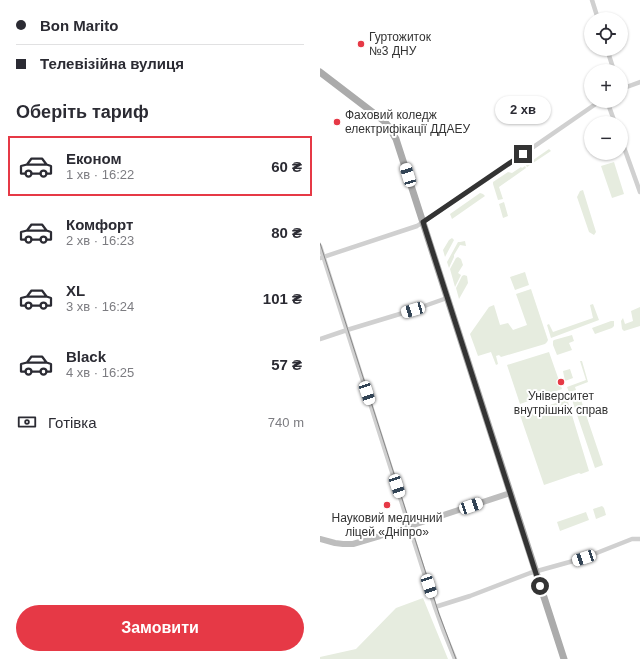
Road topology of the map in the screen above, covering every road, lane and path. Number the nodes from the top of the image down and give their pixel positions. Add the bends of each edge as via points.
1 (592, 0) edge
2 (596, 12) edge
3 (320, 72) edge
4 (640, 82) edge
5 (628, 86) edge
6 (590, 108) edge
7 (628, 159) edge
8 (640, 192) edge
9 (423, 222) junction
10 (320, 246) edge
11 (322, 257) edge
12 (447, 298) junction
13 (347, 330) junction
14 (320, 339) edge
15 (510, 493) junction
16 (410, 526) junction
17 (320, 539) edge
18 (640, 539) edge
19 (536, 572) junction
20 (435, 607) junction
21 (455, 659) edge
22 (564, 659) edge

1 - 2 street
3 - 9 main road via 389,127 396,139
4 - 5 street
6 - 9 street
7 - 8 street
9 - 11 street
9 - 12 main road
10 - 11 street
11 - 13 street
12 - 13 street
12 - 15 main road
13 - 14 street
13 - 16 street
15 - 16 main road
15 - 19 main road
16 - 17 main road via 353,544
16 - 20 street
18 - 19 street via 632,539 584,558
19 - 20 street
19 - 22 main road
20 - 21 street

